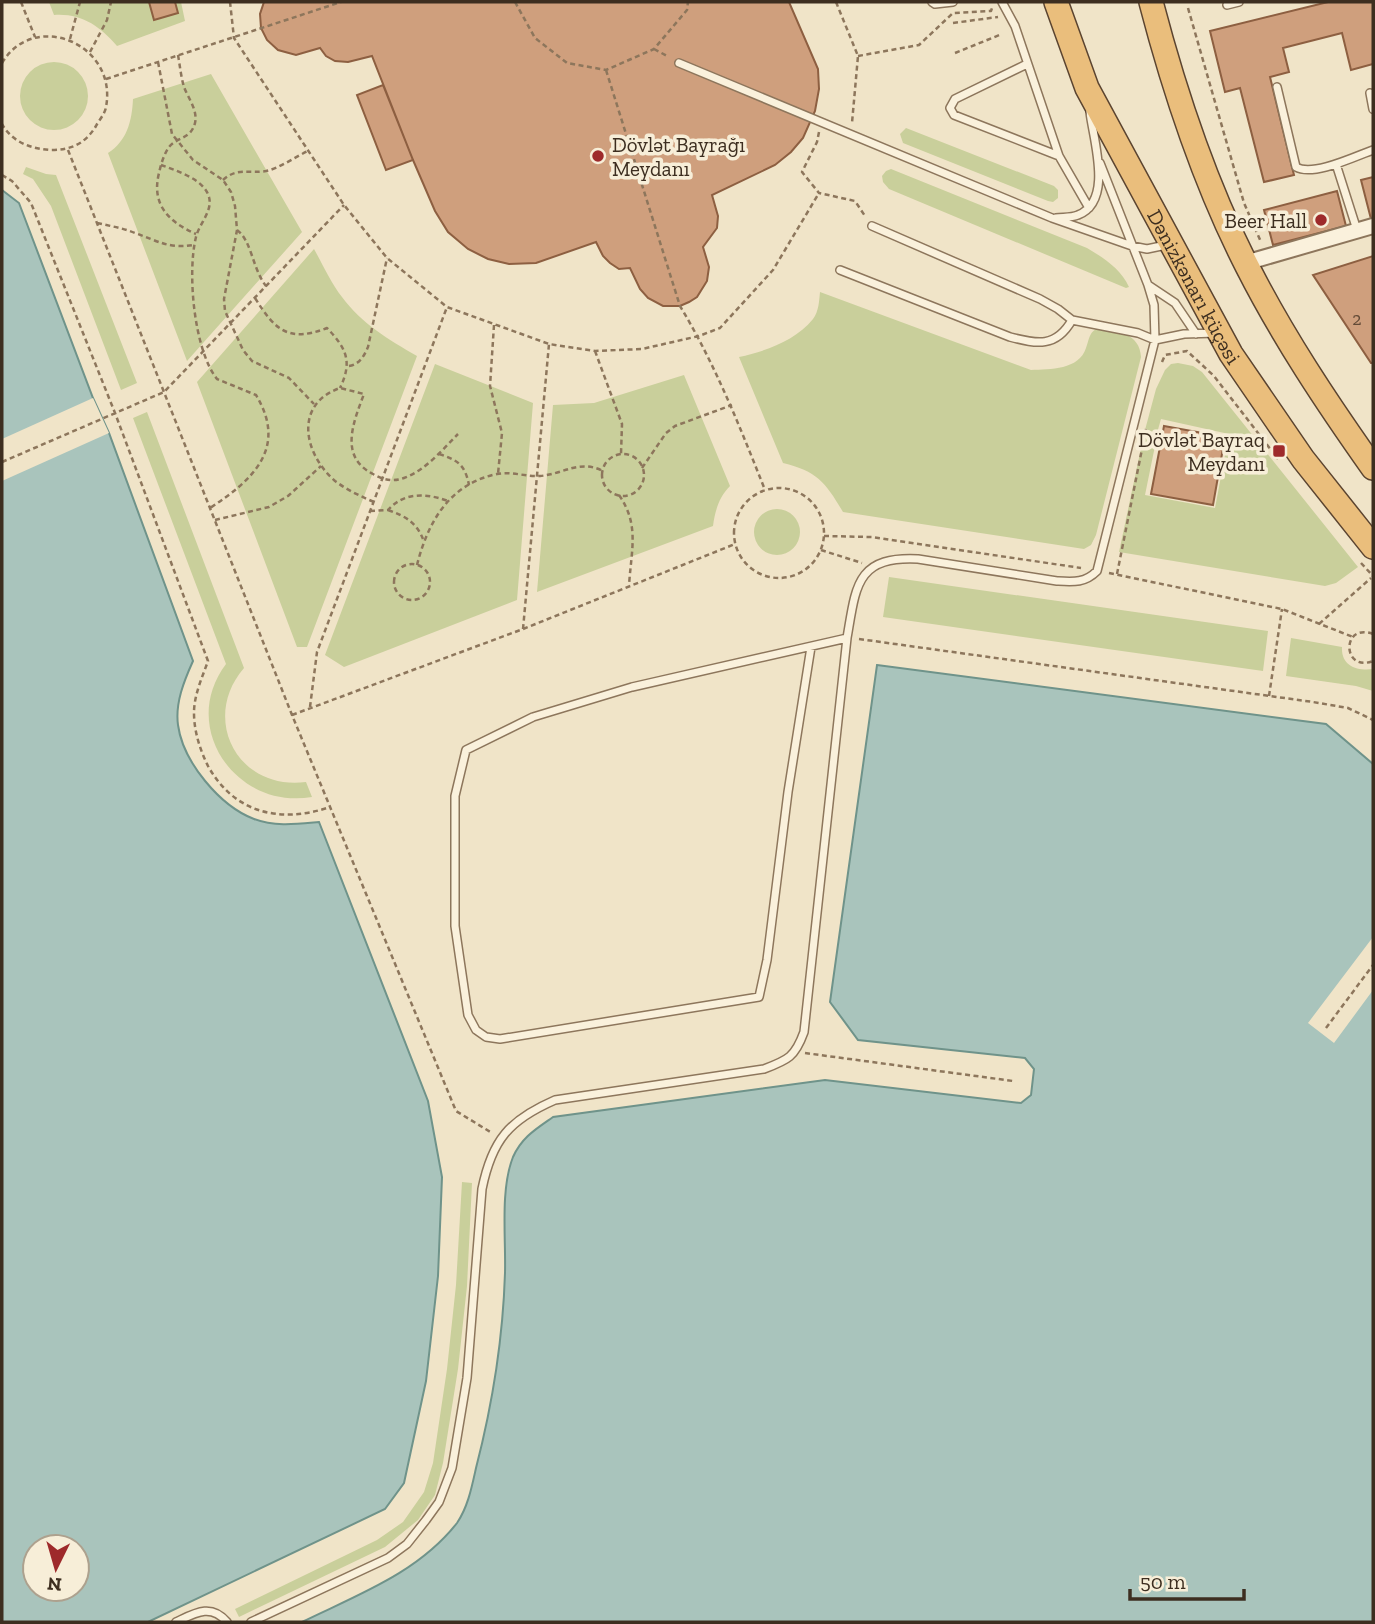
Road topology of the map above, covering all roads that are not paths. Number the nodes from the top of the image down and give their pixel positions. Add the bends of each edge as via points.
1 (932, 2) edge
2 (953, 2) edge
3 (1002, 2) edge
4 (1056, 2) edge
5 (1151, 2) edge
6 (1239, 2) edge
7 (1227, 5) dead end
8 (679, 62) road end
9 (1027, 64) junction
10 (1277, 87) dead end
11 (1087, 88) junction
12 (1370, 93) dead end
13 (1373, 109) edge
14 (1373, 150) edge
15 (1059, 156) junction
16 (1100, 163) junction
17 (1336, 164) junction
18 (1089, 208) junction
19 (1052, 218) junction
20 (872, 226) road end
21 (1373, 226) edge
22 (1357, 230) junction
23 (1170, 244) junction
24 (1132, 246) junction
25 (1245, 263) junction
26 (840, 270) dead end
27 (1148, 285) junction
28 (1072, 320) junction
29 (1207, 333) junction
30 (1154, 340) junction
31 (1373, 468) edge
32 (1365, 552) edge
33 (847, 638) junction
34 (811, 647) junction
35 (176, 1622) edge
36 (227, 1622) edge
37 (251, 1622) edge

1 - 2 lane
3 - 9 lane
4 - 11 highway, Dənizkənarı küçəsi
5 - 25 highway via 1194,140
6 - 7 lane
8 - 19 lane
9 - 15 lane
9 - 15 lane via 956,99 950,108 954,114
10 - 17 lane via 1296,167 1305,170
11 - 16 lane
11 - 23 highway, Dənizkənarı küçəsi
12 - 13 lane
14 - 17 lane
15 - 18 lane
16 - 18 lane via 1097,191
16 - 24 lane
17 - 22 lane
18 - 19 lane via 1078,215
19 - 24 lane
20 - 28 lane via 1040,299
21 - 22 street
22 - 25 street
23 - 24 lane via 1147,249
23 - 29 highway, Dənizkənarı küçəsi
24 - 27 lane
25 - 31 highway via 1335,414
26 - 28 lane via 1034,344 1055,338
27 - 29 lane
27 - 30 lane via 1154,305
28 - 30 lane via 1129,330
29 - 30 lane
29 - 32 highway, Dənizkənarı küçəsi via 1303,459
30 - 33 lane via 1097,571 1089,579 1057,581 899,558 867,570 858,585
33 - 34 lane
33 - 37 lane via 804,1032 797,1051 764,1069 555,1100 515,1121 487,1167 482,1189 467,1378 452,1468 439,1502 407,1544 388,1558
34 - 34 lane via 759,997 500,1039 476,1030 468,1015 455,926 454,796 466,750 533,717 619,691
35 - 36 lane via 201,1611 220,1614

